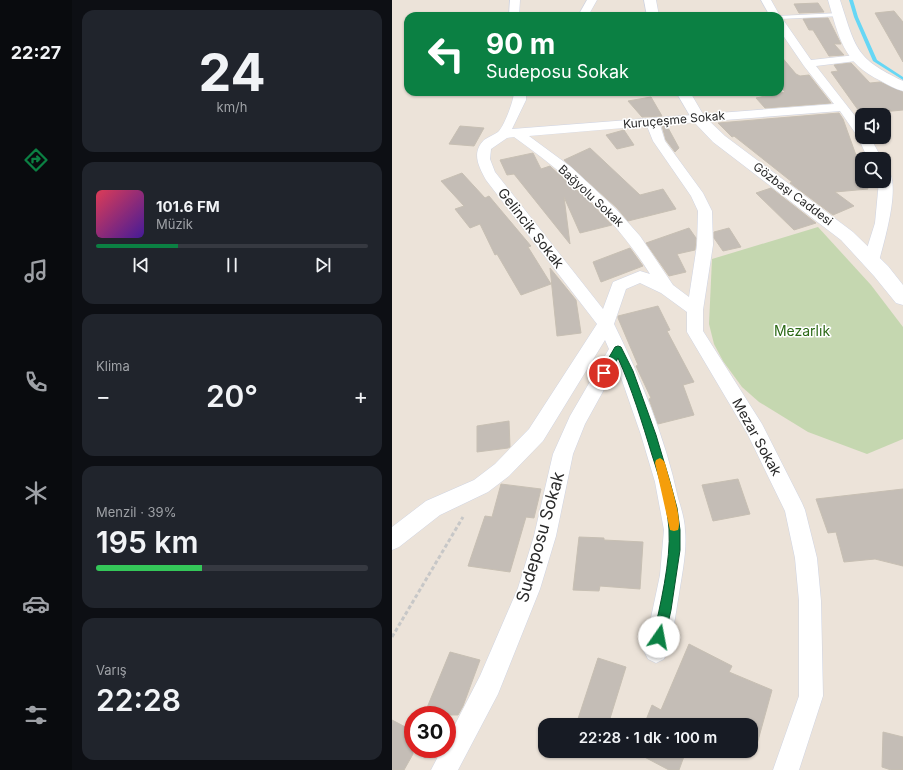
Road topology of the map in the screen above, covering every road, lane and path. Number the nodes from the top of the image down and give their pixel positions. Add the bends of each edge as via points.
1 (515, 0) edge
2 (592, 0) edge
3 (650, 0) edge
4 (766, 0) edge
5 (834, 0) edge
6 (514, 12) edge
7 (586, 12) edge
8 (652, 12) edge
9 (773, 12) edge
10 (839, 15) junction
11 (784, 17) edge
12 (784, 29) edge
13 (856, 58) junction
14 (808, 64) junction
15 (903, 87) edge
16 (523, 96) edge
17 (685, 96) edge
18 (843, 107) junction
19 (698, 118) junction
20 (652, 122) junction
21 (855, 124) edge
22 (510, 133) junction
23 (885, 188) edge
24 (871, 261) junction
25 (667, 289) junction
26 (903, 298) edge
27 (695, 310) junction
28 (606, 324) junction
29 (618, 349) junction
30 (481, 486) junction
31 (392, 540) edge
32 (392, 637) edge
33 (656, 651) dead end
34 (444, 770) edge
35 (786, 770) edge

1 - 6 street
2 - 7 street
3 - 8 street
4 - 9 street
5 - 10 street
10 - 11 lane
10 - 13 street
12 - 14 street
13 - 14 street
13 - 15 street via 865,67
14 - 18 street
16 - 22 street
17 - 19 street, Gözbaşı Caddesi
18 - 19 street, Kuruçeşme Sokak
18 - 21 street
19 - 20 street, Kuruçeşme Sokak
19 - 24 street, Gözbaşı Caddesi via 719,140 831,223
20 - 22 street, Kuruçeşme Sokak
20 - 27 street, Mezar Sokak via 659,140 698,196 704,211 705,245
22 - 25 street, Bağyolu Sokak via 546,153 612,212 642,249
22 - 28 street, Gelincik Sokak via 492,139 483,150 482,158 486,168
23 - 24 street via 882,223
24 - 26 street, Gözbaşı Caddesi
25 - 27 street
25 - 28 street via 640,276 618,286
27 - 35 street, Mezar Sokak via 695,332 755,430 796,510 806,558 810,601 811,696
28 - 29 street, Gelincik Sokak
28 - 30 street via 536,435 502,470
29 - 33 street, Gelincik Sokak via 653,442 675,530 670,582
29 - 34 street, Sudeposu Sokak via 577,422 563,454 545,536 529,589 488,685
30 - 31 street via 433,508
30 - 32 path

